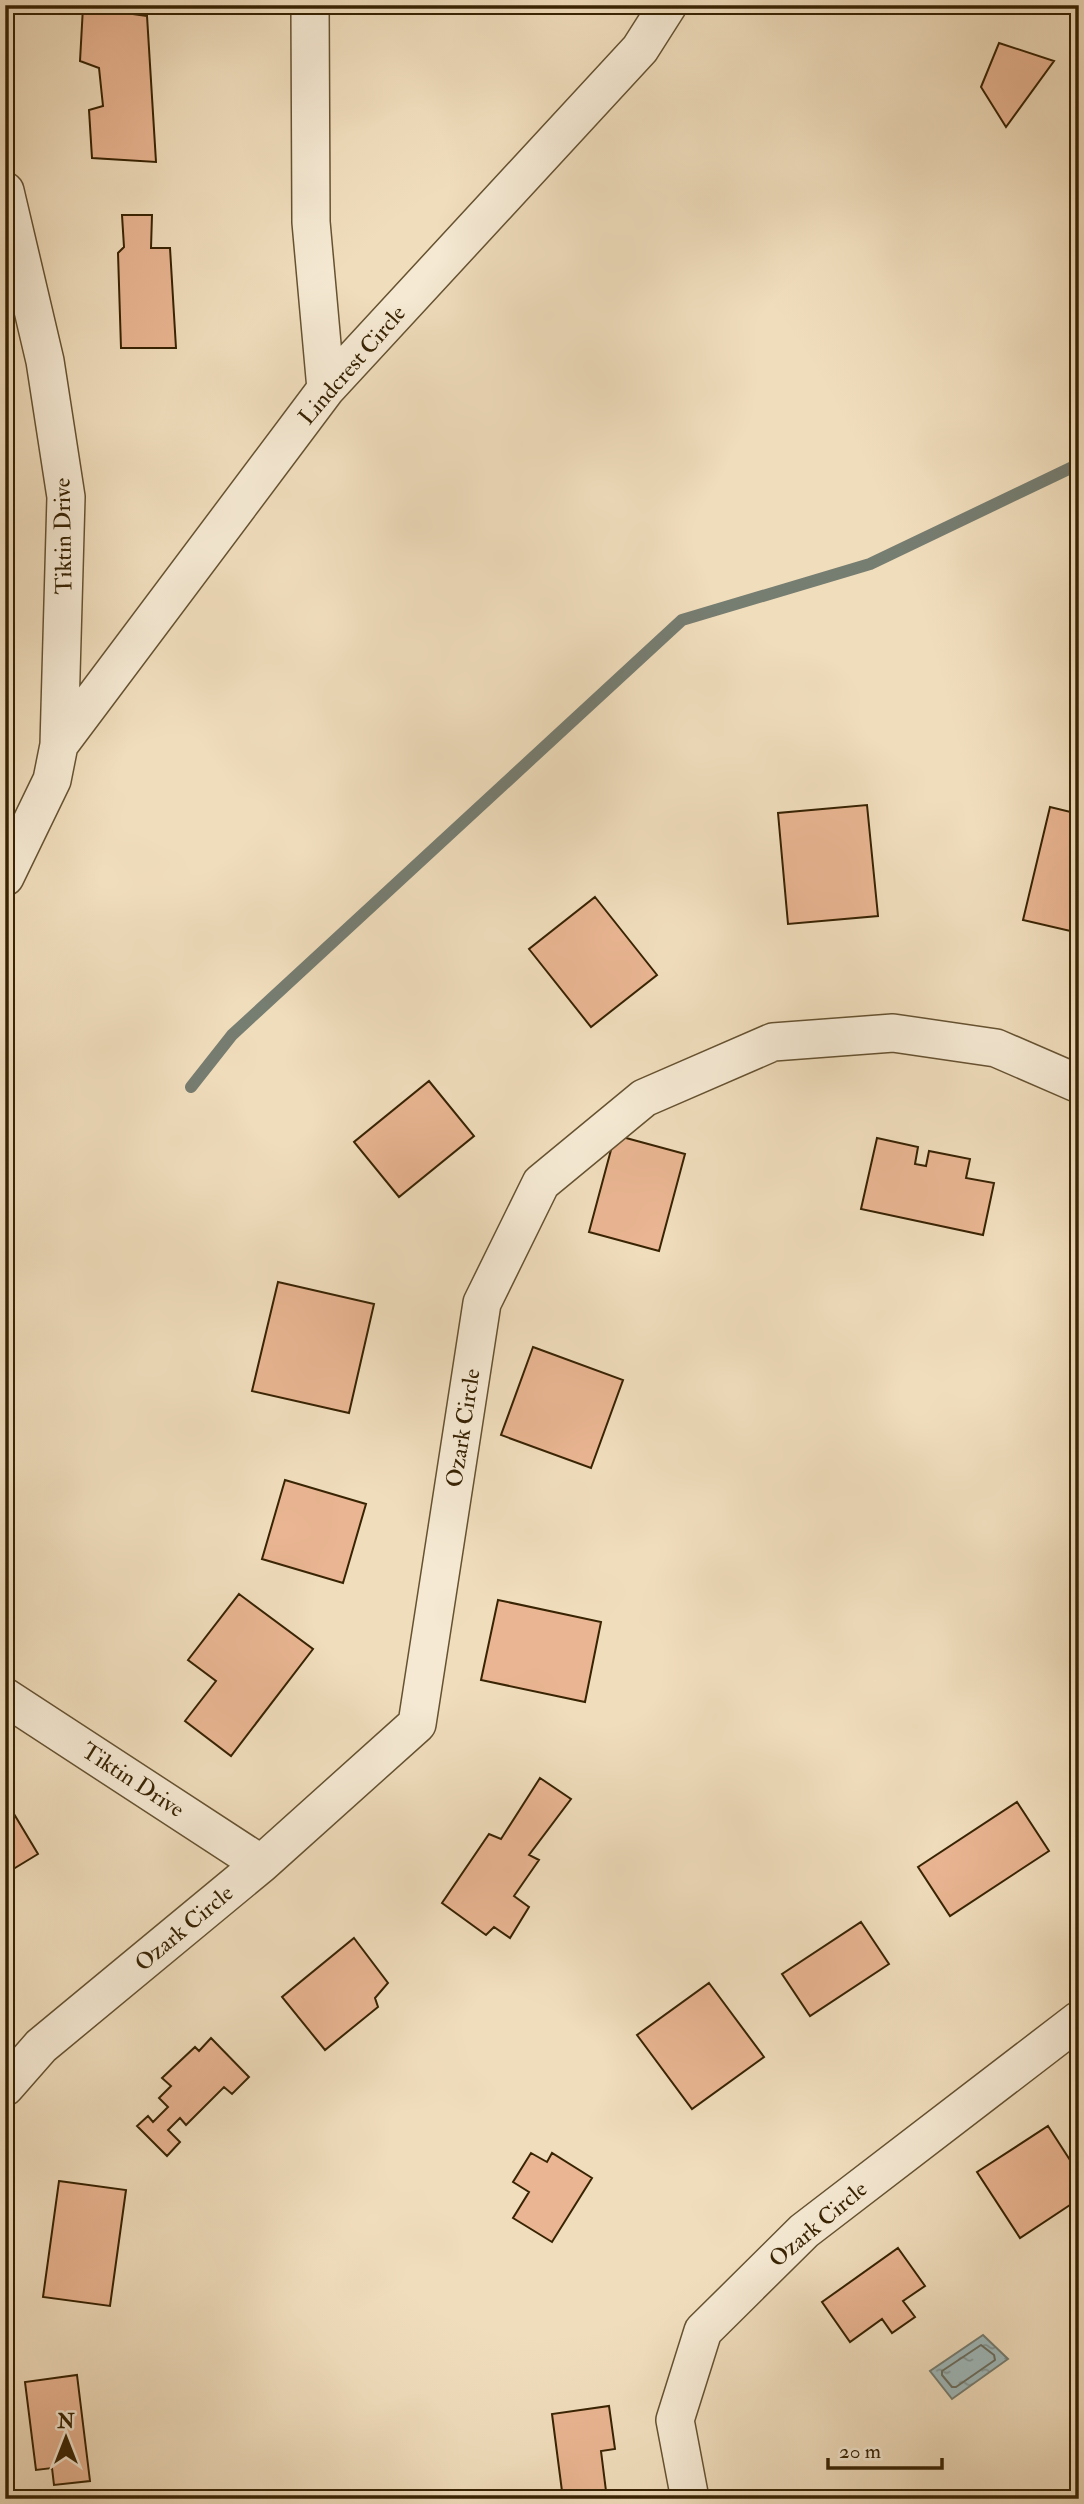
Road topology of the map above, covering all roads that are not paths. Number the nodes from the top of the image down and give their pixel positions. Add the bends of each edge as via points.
1 (310, 5) edge
2 (668, 5) edge
3 (5, 191) edge
4 (326, 389) junction
5 (59, 745) junction
6 (5, 877) edge
7 (1079, 1084) edge
8 (5, 1697) edge
9 (261, 1864) junction
10 (1079, 2020) edge
11 (5, 2087) edge
12 (690, 2499) edge

1 - 4 street via 312,222
2 - 4 street, Lindcrest Circle via 640,49
3 - 5 street, Tiktin Drive via 45,361 66,497
4 - 5 street, Lindcrest Circle
5 - 6 street, Tiktin Drive via 52,780
7 - 9 street, Ozark Circle via 996,1048 893,1033 773,1042 644,1098 541,1183 482,1303 417,1724
8 - 9 street, Tiktin Drive
9 - 11 street, Ozark Circle via 41,2046
10 - 12 street, Ozark Circle via 804,2231 703,2331 675,2420

